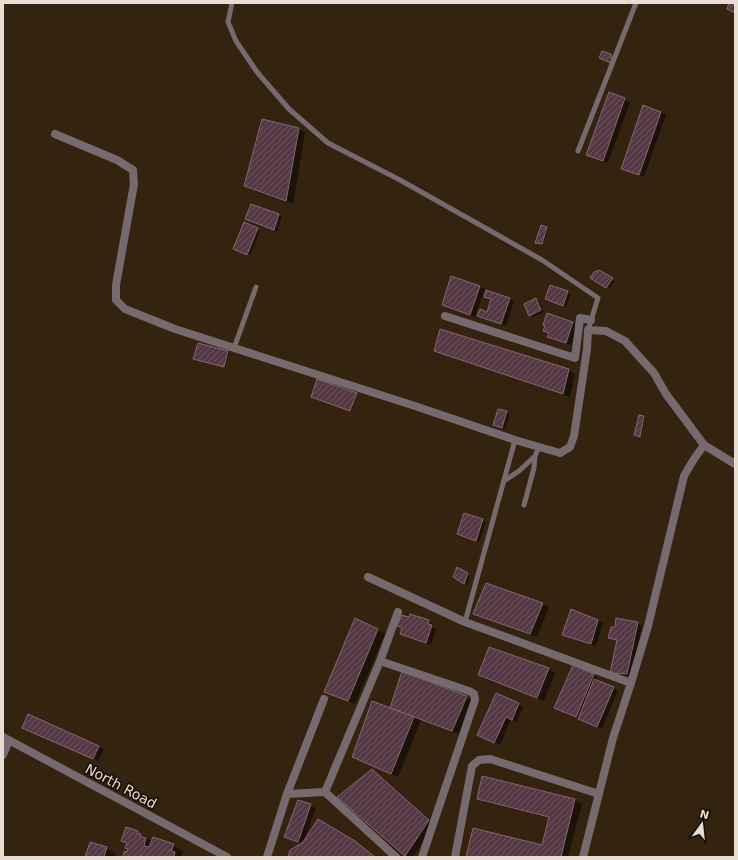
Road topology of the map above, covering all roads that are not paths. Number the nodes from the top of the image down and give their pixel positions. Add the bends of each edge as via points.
1 (232, 3) edge
2 (636, 3) edge
3 (55, 134) dead end
4 (578, 151) dead end
5 (256, 287) dead end
6 (445, 316) dead end
7 (591, 320) junction
8 (588, 330) junction
9 (234, 348) junction
10 (515, 440) junction
11 (704, 445) junction
12 (539, 447) junction
13 (535, 456) junction
14 (735, 464) edge
15 (504, 481) junction
16 (524, 505) dead end
17 (368, 577) dead end
18 (398, 612) dead end
19 (465, 622) junction
20 (380, 661) junction
21 (631, 683) junction
22 (324, 699) dead end
23 (6, 739) edge
24 (3, 755) edge
25 (325, 792) junction
26 (287, 794) junction
27 (599, 794) junction
28 (227, 857) edge
29 (267, 857) edge
30 (396, 857) edge
31 (422, 857) edge
32 (455, 857) edge
33 (583, 857) edge

1 - 7 lane via 228,22 236,41 256,72 288,109 328,143 400,180 542,260 598,298
2 - 4 lane
3 - 9 street via 117,160 133,170 134,184 116,285 116,300 125,309 175,330
5 - 9 lane
6 - 7 street via 575,358 580,318
7 - 8 lane
8 - 11 street via 606,331 625,341 654,373 666,394
8 - 12 street via 574,436 570,448 560,453
9 - 10 street
10 - 12 street
10 - 15 lane
11 - 14 street
11 - 21 street via 684,476 650,619
12 - 13 lane
13 - 15 lane
13 - 16 lane
15 - 19 lane
17 - 19 street
18 - 20 street
19 - 21 street
20 - 25 street
20 - 31 street via 474,694 475,700
21 - 27 street via 613,738
22 - 26 street
23 - 24 street
23 - 28 street, North Road
25 - 26 street
25 - 30 street
26 - 29 street
27 - 32 street via 490,759 479,760 472,766
27 - 33 street

